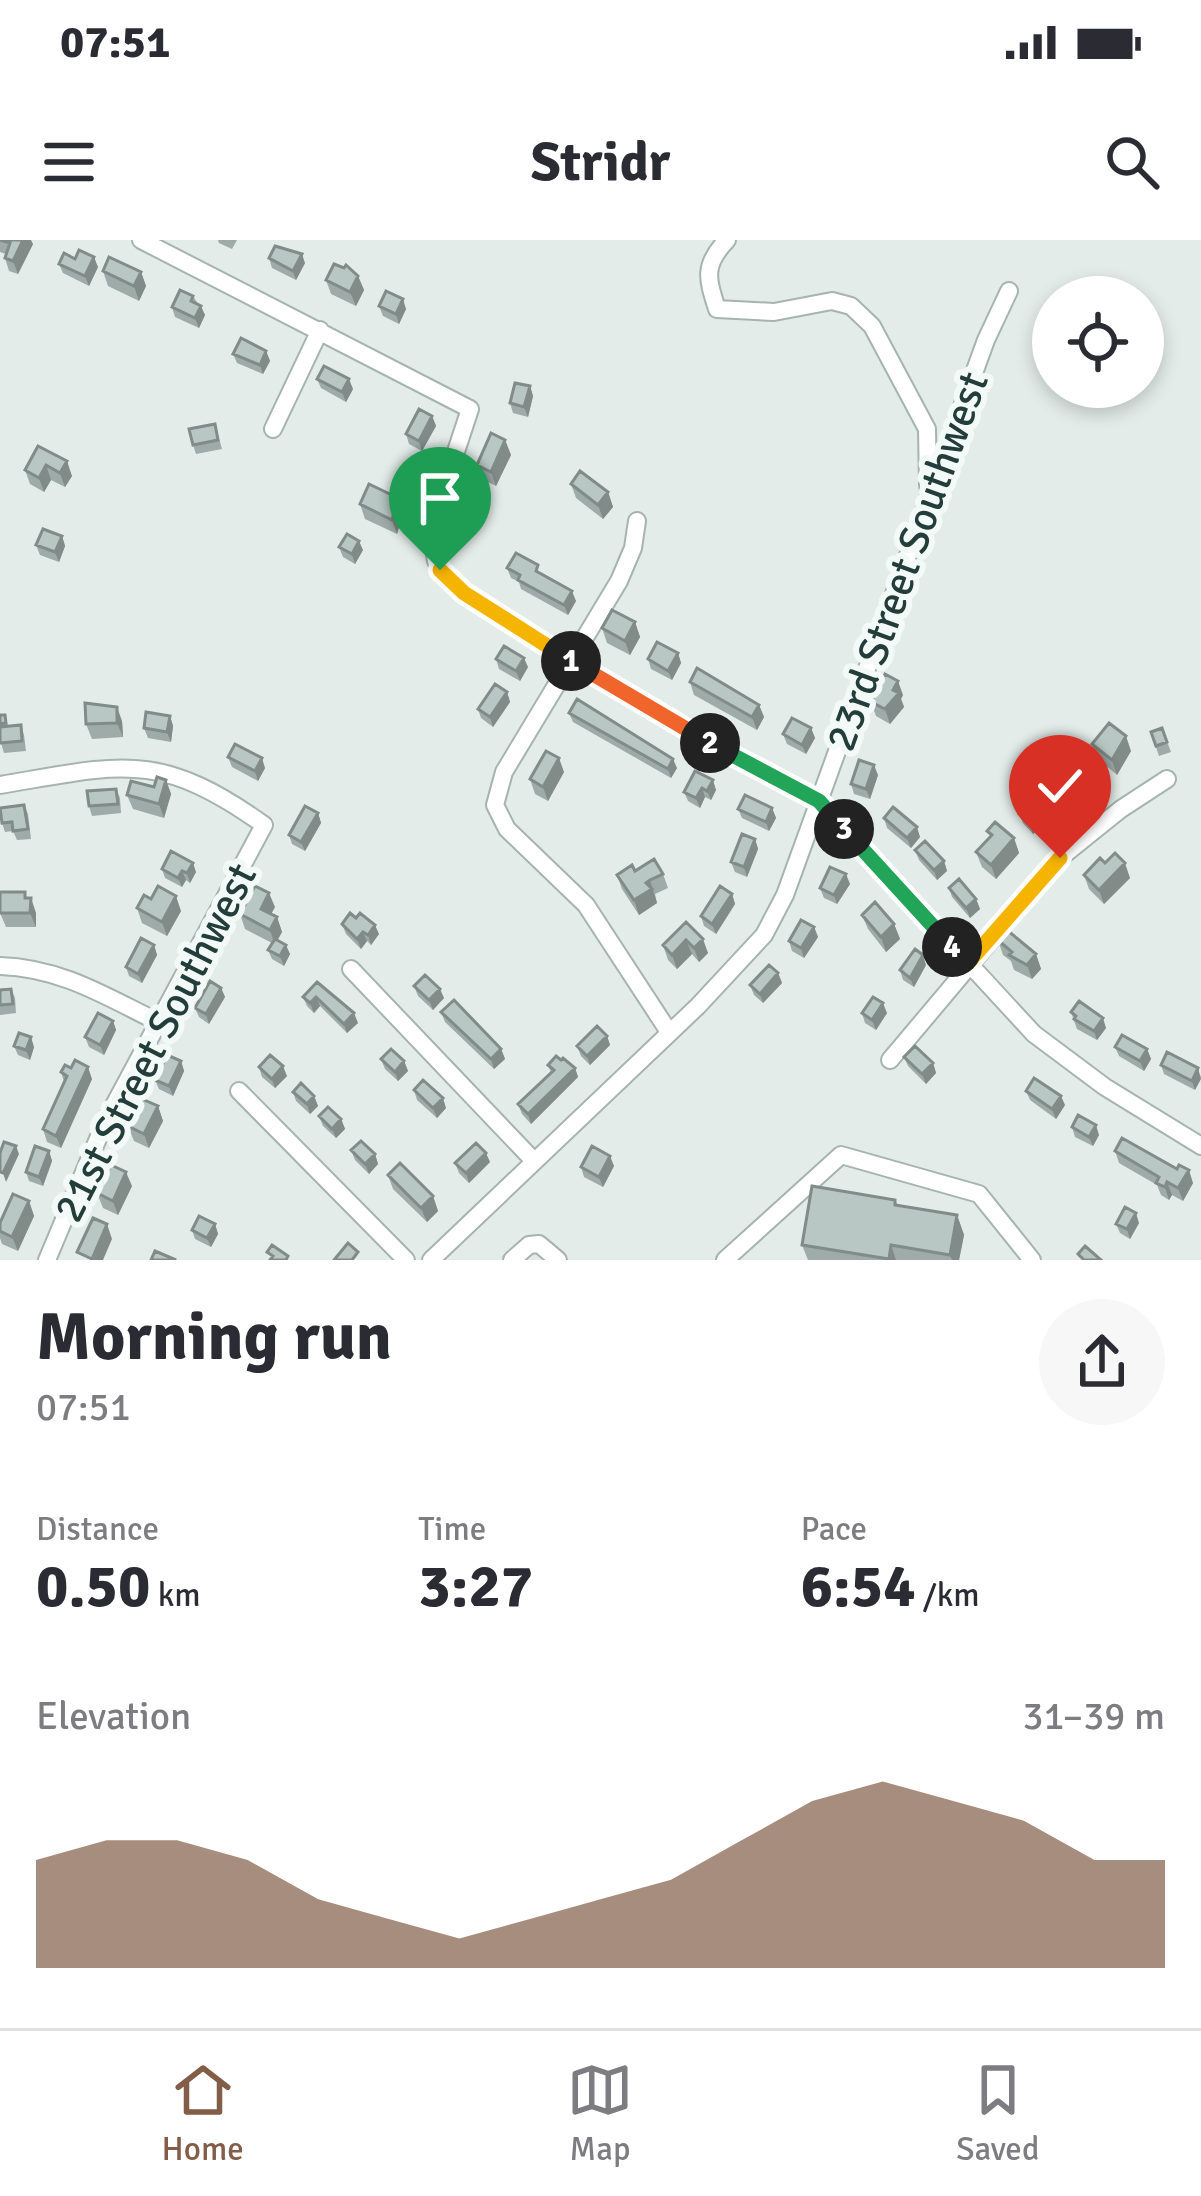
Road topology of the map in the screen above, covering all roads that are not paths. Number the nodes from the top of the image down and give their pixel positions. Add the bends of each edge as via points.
1 (141, 240) edge
2 (727, 240) edge
3 (1009, 291) dead end
4 (320, 330) junction
5 (273, 429) dead end
6 (930, 493) junction
7 (637, 521) dead end
8 (572, 662) junction
9 (1167, 779) dead end
10 (0, 785) edge
11 (819, 801) junction
12 (967, 964) junction
13 (0, 966) edge
14 (351, 970) dead end
15 (158, 1022) junction
16 (669, 1031) junction
17 (890, 1060) dead end
18 (239, 1091) dead end
19 (1201, 1146) edge
20 (534, 1160) junction
21 (47, 1260) edge
22 (406, 1260) edge
23 (431, 1260) edge
24 (512, 1260) edge
25 (558, 1260) edge
26 (725, 1260) edge
27 (1032, 1260) edge

1 - 4 street
2 - 6 street via 709,268 718,309 774,312 832,301 872,326 927,430
3 - 6 street, 23rd Street Southwest
4 - 5 street
4 - 8 street via 470,409 436,518 440,570
6 - 11 street, 23rd Street Southwest
7 - 8 street via 619,581
8 - 11 street
8 - 16 street via 504,772 495,805 507,829 586,905
9 - 12 street via 1060,858
10 - 15 street, 21st Street Southwest via 104,767 154,768 210,790 264,825
11 - 12 street
11 - 16 street, 23rd Street Southwest via 771,924
12 - 17 street
12 - 19 street via 1051,1048
13 - 15 street via 48,970
14 - 20 street
15 - 21 street, 21st Street Southwest
16 - 20 street, 23rd Street Southwest
18 - 22 street
20 - 23 street, 23rd Street Southwest
24 - 25 street via 539,1244
26 - 27 street via 841,1155 979,1194

